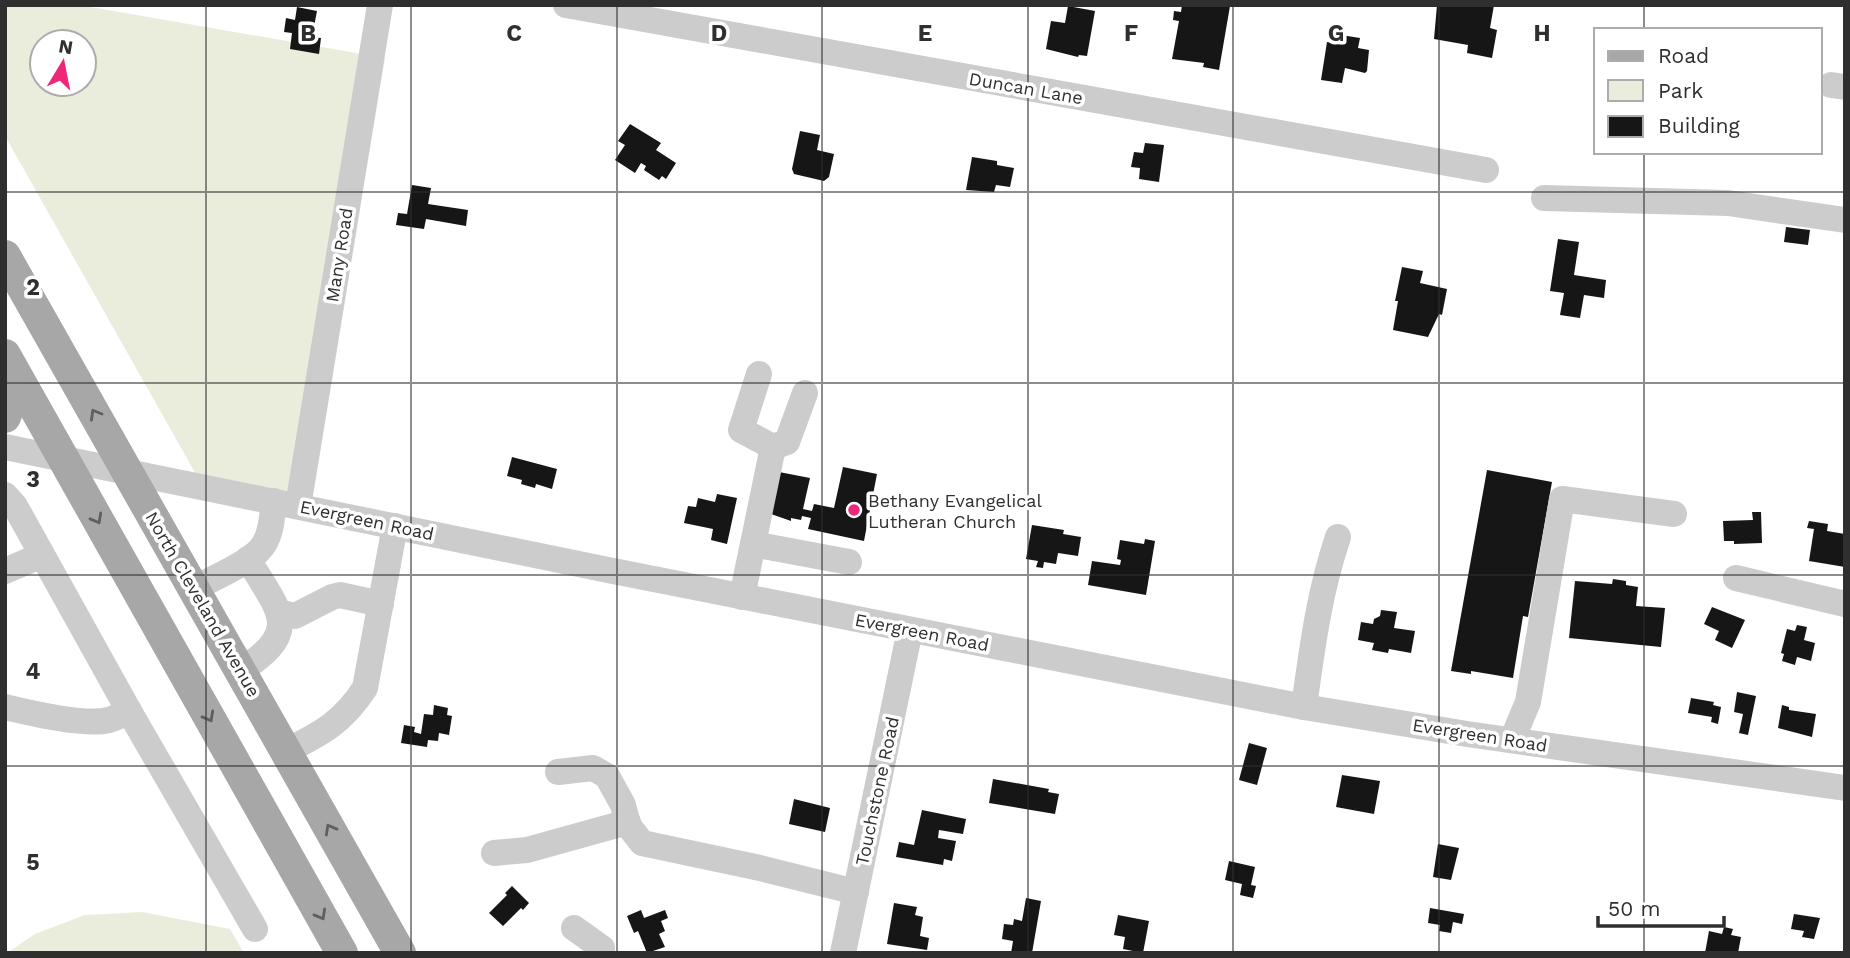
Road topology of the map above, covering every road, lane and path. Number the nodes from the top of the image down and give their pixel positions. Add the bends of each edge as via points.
1 (380, 5) edge
2 (566, 5) edge
3 (1486, 170) dead end
4 (1544, 198) dead end
5 (1845, 220) edge
6 (5, 256) edge
7 (9, 361) edge
8 (759, 374) dead end
9 (805, 393) dead end
10 (5, 417) edge
11 (5, 447) edge
12 (773, 447) junction
13 (64, 460) junction
14 (128, 473) junction
15 (5, 495) edge
16 (286, 503) junction
17 (1674, 514) dead end
18 (396, 526) junction
19 (1338, 537) dead end
20 (753, 544) junction
21 (42, 555) junction
22 (248, 559) junction
23 (849, 562) dead end
24 (5, 571) edge
25 (1736, 578) dead end
26 (194, 589) junction
27 (741, 597) junction
28 (382, 604) junction
29 (1845, 604) edge
30 (279, 612) junction
31 (910, 630) junction
32 (240, 671) junction
33 (5, 707) edge
34 (1304, 707) junction
35 (129, 711) junction
36 (1512, 740) junction
37 (286, 751) junction
38 (558, 772) dead end
39 (241, 773) junction
40 (1845, 788) edge
41 (628, 822) junction
42 (494, 853) dead end
43 (856, 892) junction
44 (574, 928) dead end
45 (255, 929) dead end
46 (342, 953) edge
47 (400, 953) edge
48 (602, 953) edge
49 (843, 953) edge

1 - 16 street, Many Road
2 - 3 street, Duncan Lane
4 - 5 street via 1728,203
14 -> 6 main road, North Cleveland Avenue
7 - 10 main road via 11,401
7 - 13 main road
8 - 12 street via 741,430
9 - 12 street via 787,442
11 - 13 street, Evergreen Road
12 - 20 street
13 - 14 street, Evergreen Road
13 -> 39 main road
14 - 16 street, Evergreen Road
14 - 26 main road, North Cleveland Avenue
15 - 21 street
16 - 18 street, Evergreen Road
16 - 22 street, Many Road via 264,545
17 - 36 street via 1562,499 1528,702
18 - 27 street, Evergreen Road
18 - 28 street
19 - 34 street via 1318,607
20 - 23 street
20 - 27 street
21 - 24 street
21 - 35 street
22 - 26 street
22 - 30 street
25 - 29 street
26 - 32 main road, North Cleveland Avenue
27 - 31 street, Evergreen Road
28 - 30 street via 340,595 295,616
28 - 37 street via 365,688 354,705 321,733
30 - 32 street via 277,638 264,655
31 - 34 street, Evergreen Road
31 - 43 street, Touchstone Road
32 - 37 main road, North Cleveland Avenue
33 - 35 street via 108,721
34 - 36 street, Evergreen Road
35 - 45 street
36 - 40 street, Evergreen Road
37 - 39 main road
47 -> 37 main road, North Cleveland Avenue
38 - 41 street via 593,768 607,776
39 -> 46 main road
41 - 42 street via 527,850
41 - 43 street via 642,843
43 - 49 street, Touchstone Road
44 - 48 street via 602,947

